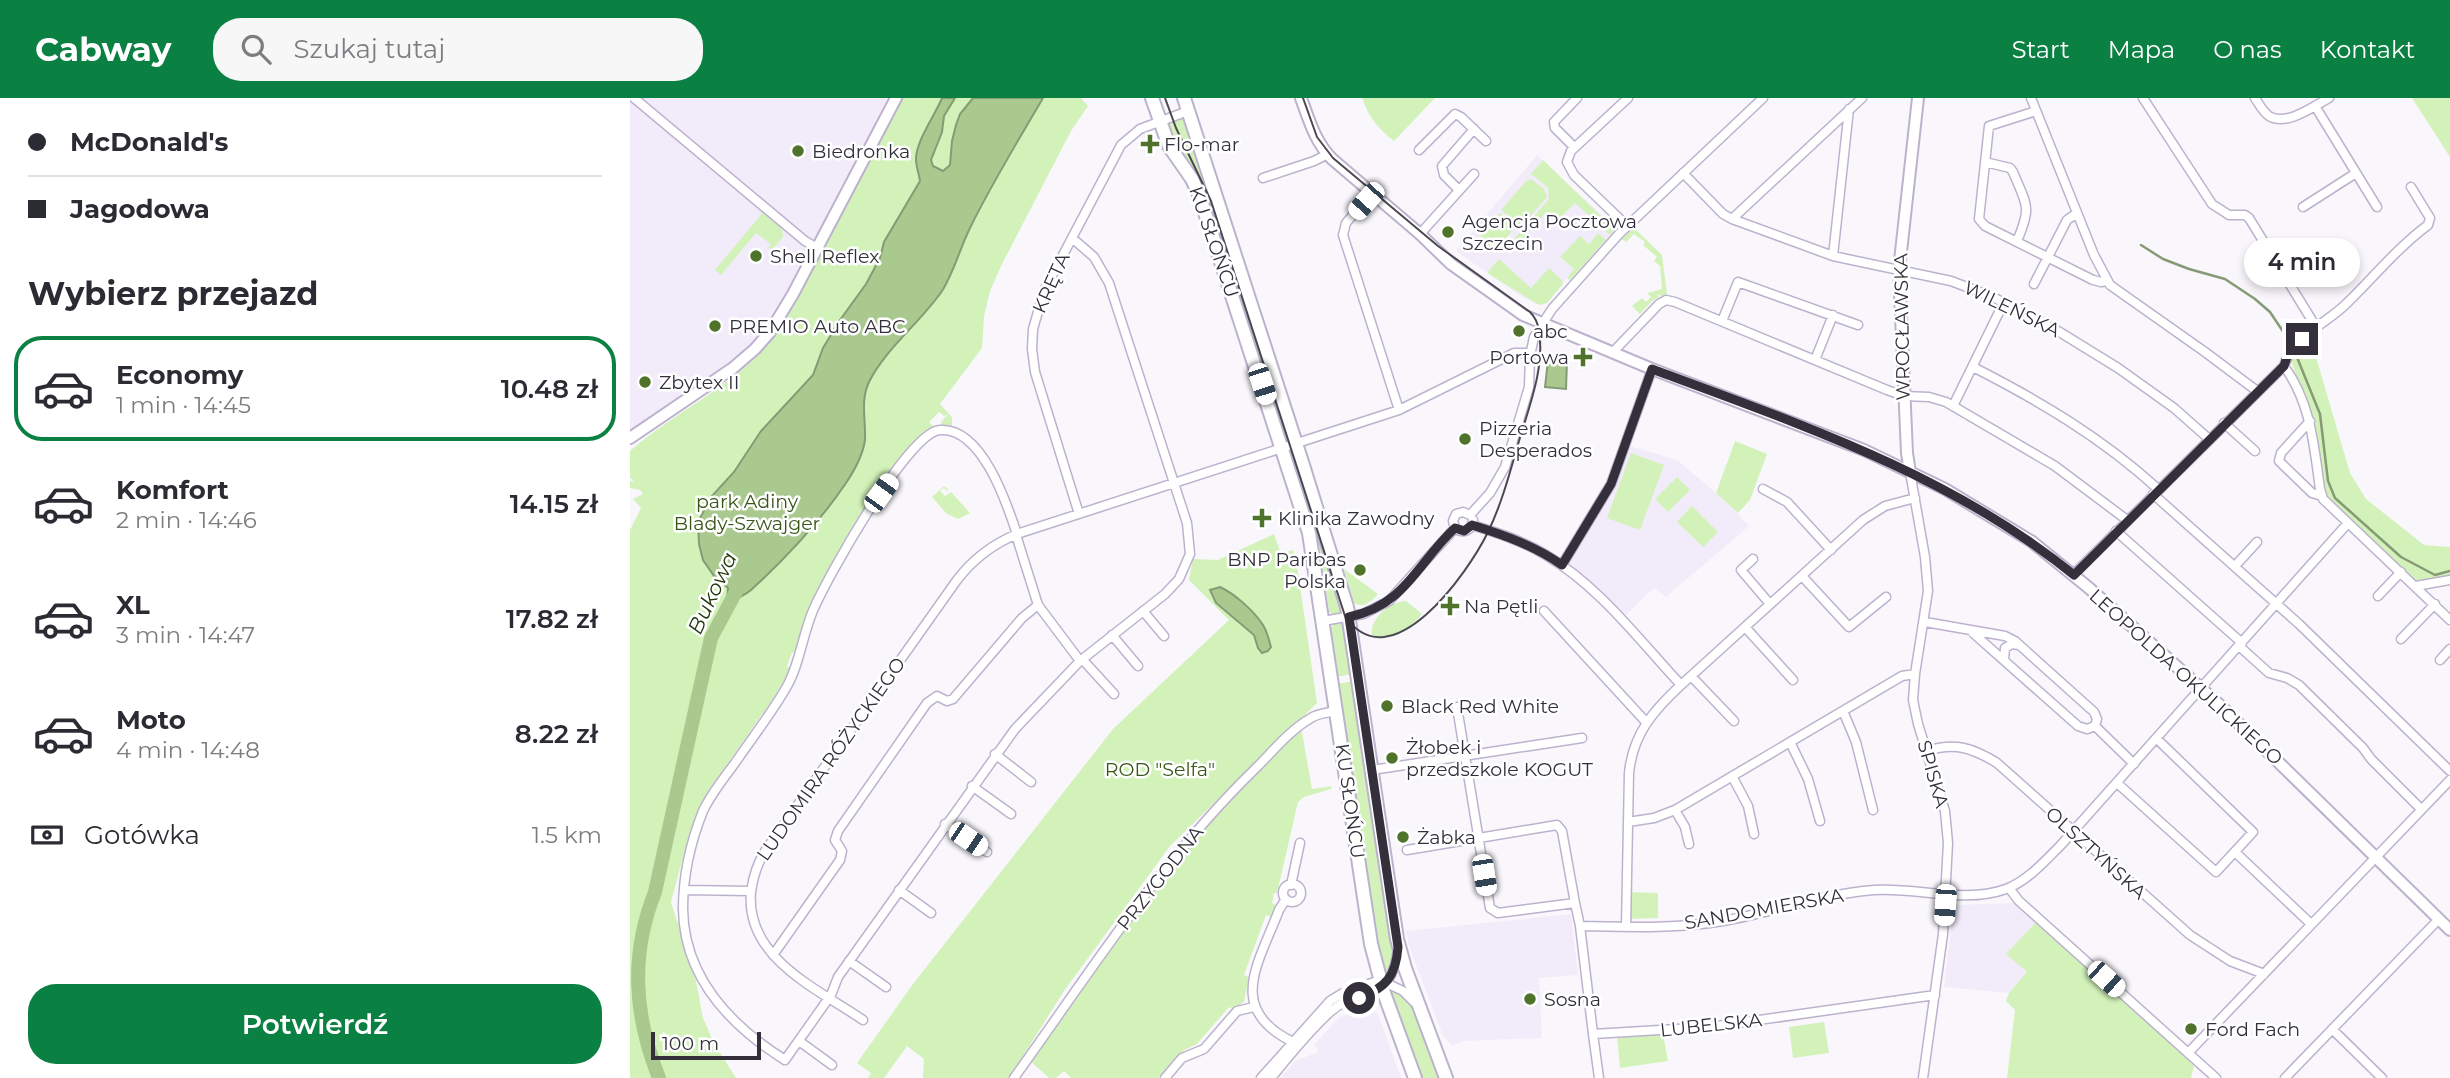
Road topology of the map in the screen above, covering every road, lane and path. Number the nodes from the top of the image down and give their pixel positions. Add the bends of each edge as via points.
1 (634, 98) edge
2 (896, 98) edge
3 (1152, 98) edge
4 (1184, 98) edge
5 (1301, 98) edge
6 (1577, 98) edge
7 (1628, 98) edge
8 (1763, 98) edge
9 (1862, 98) edge
10 (1918, 98) edge
11 (2031, 98) edge
12 (2143, 98) edge
13 (2255, 98) edge
14 (2329, 98) edge
15 (2315, 106) junction
16 (1849, 109) junction
17 (1188, 111) junction
18 (2036, 111) junction
19 (1159, 122) junction
20 (1474, 129) junction
21 (1486, 141) dead end
22 (1574, 147) junction
23 (1419, 150) dead end
24 (1328, 155) junction
25 (1984, 162) junction
26 (1683, 173) junction
27 (2356, 173) junction
28 (1474, 174) dead end
29 (1263, 178) dead end
30 (2411, 187) dead end
31 (1460, 190) junction
32 (1372, 193) junction
33 (2303, 206) dead end
34 (2377, 207) dead end
35 (2077, 212) junction
36 (1732, 219) junction
37 (1627, 226) junction
38 (1420, 234) junction
39 (1072, 238) junction
40 (2017, 241) junction
41 (817, 248) junction
42 (1833, 256) junction
43 (2048, 256) junction
44 (1899, 270) junction
45 (2106, 281) junction
46 (2034, 284) dead end
47 (2004, 302) junction
48 (1833, 315) junction
49 (1722, 321) junction
50 (1542, 323) junction
51 (1858, 325) dead end
52 (2316, 327) junction
53 (1530, 353) junction
54 (1612, 353) junction
55 (1815, 360) junction
56 (2284, 366) junction
57 (1973, 367) junction
58 (1652, 369) junction
59 (2257, 391) junction
60 (1904, 397) junction
61 (682, 404) junction
62 (1954, 406) junction
63 (1399, 410) junction
64 (2310, 421) junction
65 (2224, 423) junction
66 (630, 438) edge
67 (2209, 439) junction
68 (1296, 443) junction
69 (630, 446) edge
70 (1283, 448) junction
71 (2255, 451) dead end
72 (1910, 472) junction
73 (1174, 483) junction
74 (1763, 489) dead end
75 (2156, 492) junction
76 (2322, 496) junction
77 (1915, 498) junction
78 (1079, 514) junction
79 (1470, 514) junction
80 (2127, 520) junction
81 (2348, 523) junction
82 (1472, 525) junction
83 (1455, 528) junction
84 (2116, 531) junction
85 (1016, 535) junction
86 (2257, 541) dead end
87 (1831, 550) junction
88 (1753, 559) dead end
89 (1562, 565) junction
90 (2235, 566) junction
91 (2401, 572) junction
92 (2074, 575) junction
93 (1802, 576) junction
94 (2450, 580) edge
95 (2416, 586) junction
96 (2378, 596) dead end
97 (1886, 597) dead end
98 (2276, 603) junction
99 (1770, 604) junction
100 (2434, 604) junction
101 (1038, 605) junction
102 (1143, 611) junction
103 (1544, 611) dead end
104 (1349, 617) junction
105 (2450, 620) edge
106 (1323, 621) junction
107 (1925, 622) junction
108 (1745, 627) junction
109 (1970, 632) junction
110 (1112, 635) junction
111 (1164, 636) dead end
112 (2401, 639) dead end
113 (2240, 644) junction
114 (2020, 645) junction
115 (2450, 649) edge
116 (1081, 660) junction
117 (2004, 660) junction
118 (2440, 660) dead end
119 (1139, 666) dead end
120 (1915, 674) junction
121 (1691, 676) junction
122 (1793, 680) dead end
123 (1681, 685) junction
124 (2202, 688) junction
125 (1114, 694) dead end
126 (1457, 706) dead end
127 (1336, 711) junction
128 (1843, 711) junction
129 (1734, 721) dead end
130 (1646, 722) junction
131 (2095, 726) junction
132 (1582, 738) dead end
133 (2157, 739) junction
134 (1790, 742) junction
135 (1927, 751) junction
136 (995, 754) junction
137 (1465, 755) junction
138 (2134, 764) junction
139 (1372, 770) junction
140 (2450, 771) edge
141 (1732, 776) junction
142 (2450, 780) edge
143 (1031, 782) dead end
144 (2117, 783) junction
145 (972, 786) junction
146 (2421, 809) junction
147 (1675, 810) junction
148 (1873, 810) dead end
149 (1011, 814) dead end
150 (1820, 821) dead end
151 (1629, 822) junction
152 (946, 824) junction
153 (2072, 832) junction
154 (1754, 834) dead end
155 (1479, 838) junction
156 (1300, 843) dead end
157 (1689, 844) dead end
158 (1407, 850) dead end
159 (987, 852) dead end
160 (2235, 852) junction
161 (2376, 857) junction
162 (1291, 885) junction
163 (2009, 888) junction
164 (684, 890) junction
165 (899, 890) junction
166 (751, 891) junction
167 (1947, 894) junction
168 (1286, 899) junction
169 (1575, 903) junction
170 (931, 912) dead end
171 (2439, 919) junction
172 (2311, 924) junction
173 (1580, 926) junction
174 (1626, 927) junction
175 (2450, 930) edge
176 (1397, 939) junction
177 (773, 955) junction
178 (849, 961) junction
179 (2264, 974) junction
180 (1383, 983) junction
181 (886, 987) dead end
182 (1935, 995) junction
183 (830, 997) junction
184 (1254, 1007) junction
185 (1423, 1015) junction
186 (863, 1020) dead end
187 (2332, 1029) junction
188 (1593, 1034) junction
189 (799, 1041) junction
190 (1293, 1042) junction
191 (2188, 1053) junction
192 (832, 1065) dead end
193 (1014, 1078) edge
194 (1165, 1078) edge
195 (1261, 1078) edge
196 (1270, 1078) edge
197 (1415, 1078) edge
198 (1446, 1078) edge
199 (1599, 1078) edge
200 (1923, 1078) edge
201 (2216, 1078) edge
202 (2285, 1078) edge
203 (2382, 1078) edge

1 - 41 street
2 - 41 street
3 - 19 main road, KU SŁOŃCU
4 - 17 main road, KU SŁOŃCU
5 - 24 street, LEOPOLDA OKULICKIEGO via 1312,131
6 - 22 street via 1554,122
7 - 22 street
8 - 26 street
9 - 16 street
10 - 44 street, WROCŁAWSKA
11 - 18 street
12 - 52 street via 2212,204 2229,215 2249,218
13 - 15 street via 2270,117 2280,120
14 - 15 street
15 - 27 street
16 - 36 street
16 - 42 street
17 - 19 street
17 - 68 main road, KU SŁOŃCU
18 - 25 street via 1989,126
18 - 35 street
19 - 39 street, KRĘTA via 1121,145
19 - 70 main road, KU SŁOŃCU via 1168,146 1199,194
20 - 21 street
20 - 23 street via 1455,114
20 - 31 street via 1442,166 1444,175
22 - 37 street via 1567,158 1570,170
24 - 29 street
24 - 32 street, LEOPOLDA OKULICKIEGO
25 - 40 street via 1979,219
25 - 40 street via 2013,172 2027,209
26 - 36 street, WILEŃSKA
26 - 37 street
27 - 33 street
27 - 34 street
28 - 31 street
30 - 52 street via 2430,223
31 - 38 street
32 - 38 street, LEOPOLDA OKULICKIEGO
32 - 63 street via 1346,223 1343,235
35 - 43 street via 2069,217
35 - 45 street
36 - 42 street, WILEŃSKA
37 - 50 street
38 - 50 street, LEOPOLDA OKULICKIEGO via 1465,275
39 - 73 street via 1105,274
39 - 78 street, KRĘTA via 1041,300 1032,344 1037,381
40 - 43 street
41 - 61 street via 778,320 760,343
42 - 44 street, WILEŃSKA
43 - 45 street via 2093,280
43 - 46 street
44 - 47 street, WILEŃSKA via 1962,284
44 - 60 street, WROCŁAWSKA
45 - 59 street
47 - 57 street
47 - 67 street, WILEŃSKA via 2118,368 2183,414
48 - 49 street via 1738,282
48 - 51 street
48 - 55 street
49 - 54 street via 1666,300
49 - 55 street
50 - 53 street
50 - 54 street, LEOPOLDA OKULICKIEGO
52 - 56 street via 2293,349
53 - 63 street via 1512,354
53 - 79 street via 1529,386 1505,467
54 - 58 street, LEOPOLDA OKULICKIEGO
55 - 60 street
56 - 59 street
56 - 64 street via 2295,381
57 - 62 street
57 - 75 street via 2087,432 2119,455
58 - 72 street, LEOPOLDA OKULICKIEGO via 1821,432
58 - 89 street via 1611,484
59 - 65 street
60 - 62 street via 1935,398
60 - 72 street, WROCŁAWSKA
61 - 66 street
61 - 69 street
62 - 80 street via 2055,466
63 - 68 street
64 - 76 street
64 - 76 street via 2279,461 2312,493
65 - 67 street
65 - 71 street
67 - 75 street
68 - 70 street
68 - 104 main road, KU SŁOŃCU
70 - 73 street, LUDOMIRA RÓŻYCKIEGO
70 - 106 main road, KU SŁOŃCU via 1310,533
72 - 77 street, SPISKA
72 - 92 street, LEOPOLDA OKULICKIEGO via 2010,527
73 - 78 street, LUDOMIRA RÓŻYCKIEGO
73 - 102 street via 1189,531 1189,560 1173,586
74 - 87 street via 1787,502
75 - 80 street
75 - 90 street
76 - 81 street
77 - 87 street via 1875,511
77 - 107 street, SPISKA via 1928,581
78 - 85 street, LUDOMIRA RÓŻYCKIEGO
79 - 82 street
79 - 83 street via 1456,514
80 - 84 street
81 - 91 street
81 - 98 street
82 - 83 street via 1464,531
82 - 89 street via 1521,542
83 - 104 street via 1392,598
84 - 92 street
84 - 113 street
85 - 101 street
85 - 164 street via 995,475 963,436 939,430 919,443 865,516 813,610 786,688 706,806
85 - 166 street, LUDOMIRA RÓŻYCKIEGO via 983,553 957,580 765,851
86 - 90 street
87 - 93 street
88 - 99 street via 1741,570
89 - 123 street via 1601,599
90 - 98 street
91 - 95 street
91 - 96 street
92 - 124 street, LEOPOLDA OKULICKIEGO
93 - 97 street via 1849,627
93 - 99 street
94 - 95 street
95 - 100 street
98 - 113 street
98 - 140 street
99 - 108 street
100 - 105 street
100 - 112 street
101 - 116 street
101 - 177 street via 953,699 937,696 927,703 838,831 835,840 842,851 841,860
102 - 110 street
102 - 111 street
103 - 130 street
104 - 106 street
104 - 139 main road, KU SŁOŃCU
106 - 127 main road, KU SŁOŃCU
107 - 109 street
107 - 120 street, SPISKA
108 - 121 street
108 - 122 street
109 - 114 street via 2005,636
109 - 117 street
110 - 116 street
110 - 119 street
113 - 124 street
113 - 146 street via 2269,673 2299,685
114 - 117 street via 2005,648
114 - 131 street via 2094,712
115 - 118 street
116 - 125 street
116 - 136 street
117 - 131 street via 2078,726
120 - 128 street via 1902,676
120 - 135 street, SPISKA via 1915,712
121 - 123 street
121 - 129 street
123 - 130 street
124 - 133 street
124 - 161 street, LEOPOLDA OKULICKIEGO
126 - 137 street
127 - 180 main road, KU SŁOŃCU via 1368,927
127 - 193 street, PRZYGODNA via 1315,715 1298,727 1188,840 1148,888
128 - 134 street
128 - 148 street
130 - 151 street via 1630,764
131 - 138 street
132 - 137 street
133 - 138 street
133 - 160 street via 2253,832
134 - 141 street
134 - 150 street via 1808,779
135 - 153 street, OLSZTYŃSKA via 1958,747 1991,759
135 - 167 street, SPISKA via 1945,811
136 - 143 street
136 - 145 street
137 - 139 street
137 - 155 street
138 - 144 street
139 - 176 main road, KU SŁOŃCU
141 - 147 street
141 - 154 street via 1748,806
142 - 146 street
144 - 153 street
144 - 160 street via 2216,872
145 - 149 street
145 - 152 street
146 - 161 street
147 - 151 street
147 - 157 street
151 - 174 street
152 - 159 street
152 - 165 street
153 - 163 street via 2038,867
153 - 179 street, OLSZTYŃSKA via 2190,936 2230,961
155 - 158 street
155 - 169 street via 1490,908 1498,913
155 - 169 street via 1560,827
156 - 162 street
160 - 172 street
161 - 171 street, LEOPOLDA OKULICKIEGO
161 - 172 street
162 - 168 street via 1284,890
162 - 168 street via 1299,888 1300,897 1294,902
163 - 167 street, SANDOMIERSKA
163 - 191 street
164 - 166 street
164 - 189 street via 684,923 692,956 722,1010 785,1060
165 - 170 street
165 - 178 street
166 - 177 street, LUDOMIRA RÓŻYCKIEGO via 754,921
167 - 174 street, SANDOMIERSKA via 1872,890 1720,921
167 - 182 street, SPISKA
168 - 184 street via 1251,982
169 - 173 street
171 - 175 street, LEOPOLDA OKULICKIEGO
171 - 187 street
172 - 179 street
173 - 174 street, SANDOMIERSKA
173 - 188 street
176 - 180 street, KU SŁOŃCU via 1396,960
176 - 185 main road, KU SŁOŃCU
177 - 183 street, LUDOMIRA RÓŻYCKIEGO
178 - 181 street
178 - 183 street
179 - 191 street
180 - 185 street, KU SŁOŃCU via 1403,991
180 - 190 street via 1332,999
180 - 196 street via 1332,1010
180 - 197 main road, KU SŁOŃCU
182 - 188 street, LUBELSKA via 1710,1027
182 - 200 street, SPISKA
183 - 186 street, LUDOMIRA RÓŻYCKIEGO
183 - 189 street
184 - 190 street
184 - 194 street via 1237,1011 1204,1049 1182,1058
185 - 198 main road, KU SŁOŃCU
187 - 202 street
187 - 203 street
188 - 199 street
189 - 192 street
190 - 195 street
191 - 201 street

